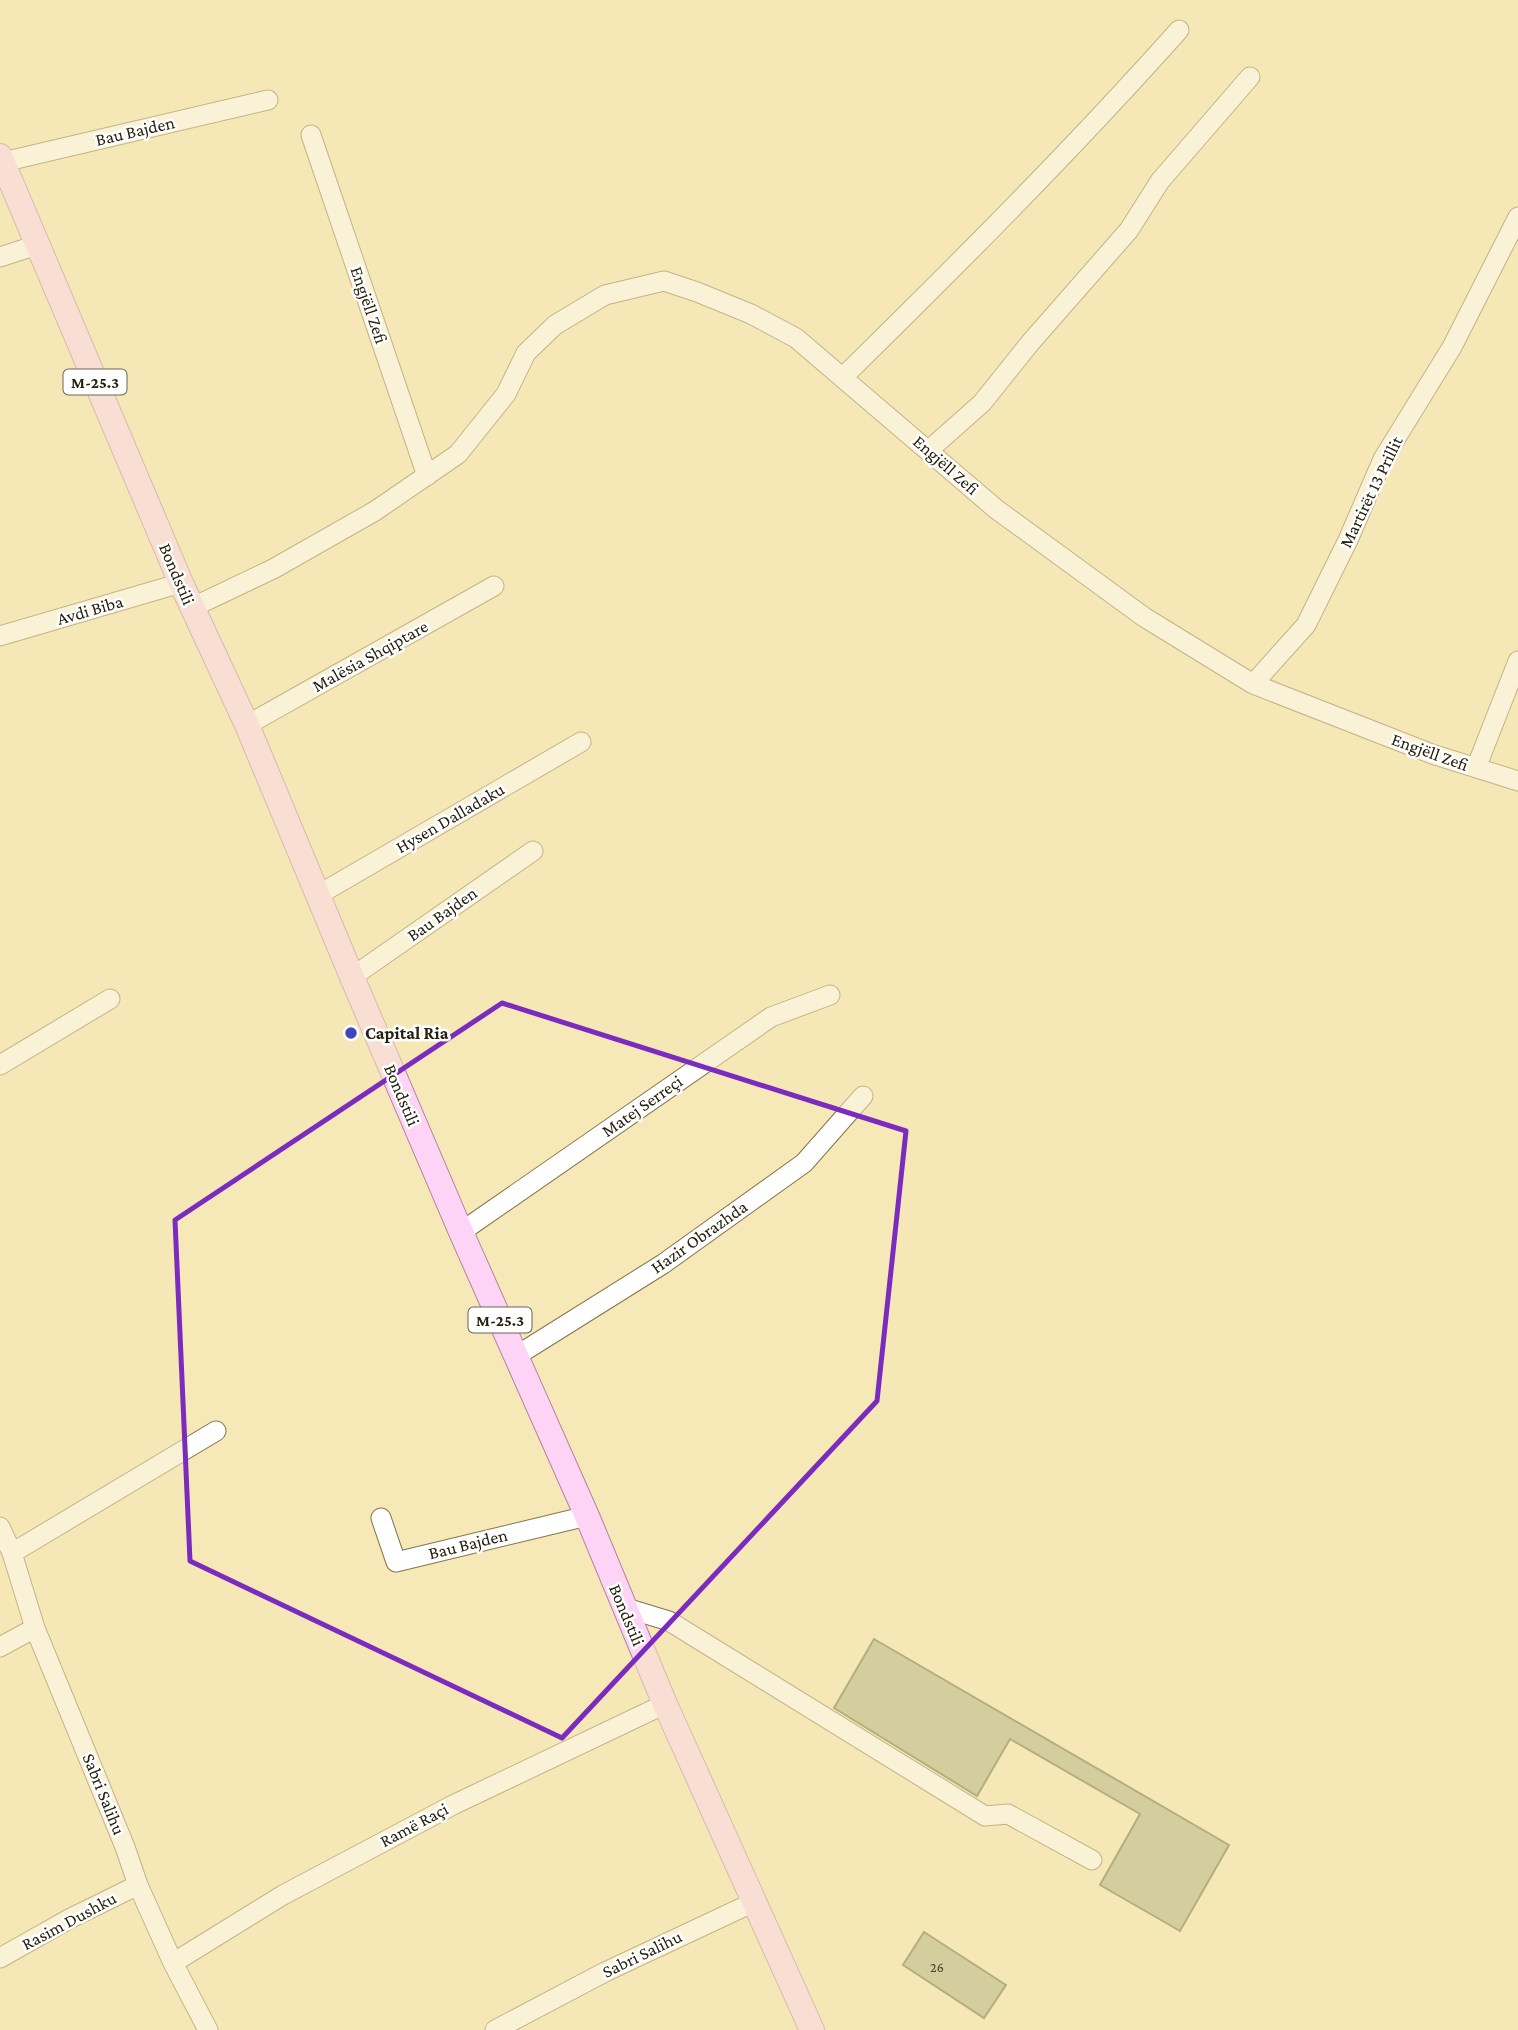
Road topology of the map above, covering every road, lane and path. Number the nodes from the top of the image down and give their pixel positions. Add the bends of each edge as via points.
1 (1180, 30) dead end
2 (1250, 77) dead end
3 (268, 100) dead end
4 (311, 135) dead end
5 (1, 159) edge
6 (1518, 217) edge
7 (37, 245) junction
8 (0, 257) edge
9 (843, 377) junction
10 (929, 450) junction
11 (427, 476) junction
12 (181, 583) junction
13 (494, 586) dead end
14 (191, 608) junction
15 (0, 636) edge
16 (1518, 661) edge
17 (1254, 684) junction
18 (247, 725) junction
19 (582, 742) dead end
20 (1476, 768) junction
21 (1518, 782) edge
22 (533, 851) dead end
23 (318, 895) junction
24 (352, 976) junction
25 (830, 995) dead end
26 (110, 999) dead end
27 (0, 1065) edge
28 (863, 1096) dead end
29 (461, 1231) junction
30 (516, 1356) junction
31 (216, 1431) dead end
32 (587, 1516) junction
33 (381, 1518) dead end
34 (0, 1527) edge
35 (12, 1553) junction
36 (623, 1607) junction
37 (35, 1628) junction
38 (0, 1647) edge
39 (665, 1704) junction
40 (1092, 1860) dead end
41 (138, 1885) junction
42 (754, 1902) junction
43 (0, 1958) edge
44 (173, 1963) junction
45 (208, 2030) edge
46 (495, 2030) edge
47 (812, 2030) edge

1 - 9 street via 980,242
2 - 10 street via 1160,181 1129,230 982,403
3 - 5 street, Bau Bajden
4 - 11 street, Engjëll Zefi
5 - 7 main road, Bondstili / M-25.3
6 - 17 street, Martirët 13 Prillit via 1452,347 1383,459 1306,625
7 - 8 street
7 - 12 main road, Bondstili / M-25.3
9 - 10 street, Engjëll Zefi
9 - 11 street, Engjëll Zefi via 796,338 697,292 664,281 617,292 555,325 526,353 506,394 458,454
10 - 17 street, Engjëll Zefi via 996,509 1144,617
11 - 14 street, Engjëll Zefi via 273,569
12 - 14 main road, Bondstili / M-25.3
12 - 15 street, Avdi Biba
13 - 18 street, Malësia Shqiptare
14 - 18 main road, Bondstili / M-25.3
16 - 20 street
17 - 20 street, Engjëll Zefi
18 - 23 main road, Bondstili / M-25.3
19 - 23 street, Hysen Dalladaku
20 - 21 street, Engjëll Zefi
22 - 24 street, Bau Bajden
23 - 24 main road, Bondstili / M-25.3
24 - 29 main road, Bondstili / M-25.3
25 - 29 street, Matej Serreçi via 771,1017
26 - 27 street
28 - 30 street, Hazir Obrazhda via 804,1163 663,1264
29 - 30 main road, Bondstili / M-25.3
30 - 32 main road, Bondstili / M-25.3
31 - 35 street
32 - 33 street, Bau Bajden via 396,1562
32 - 36 main road, Bondstili / M-25.3
34 - 35 street, Sabri Salihu
35 - 37 street, Sabri Salihu
36 - 39 main road, Bondstili / M-25.3
36 - 40 street via 669,1621 985,1816 1008,1814
37 - 38 street
37 - 41 street, Sabri Salihu
39 - 42 main road, Bondstili / M-25.3
39 - 44 street, Ramë Raçi via 453,1805 284,1895
41 - 43 street, Rasim Dushku
41 - 44 street, Sabri Salihu
42 - 46 street, Sabri Salihu
42 - 47 main road, Bondstili / M-25.3
44 - 45 street, Sabri Salihu

